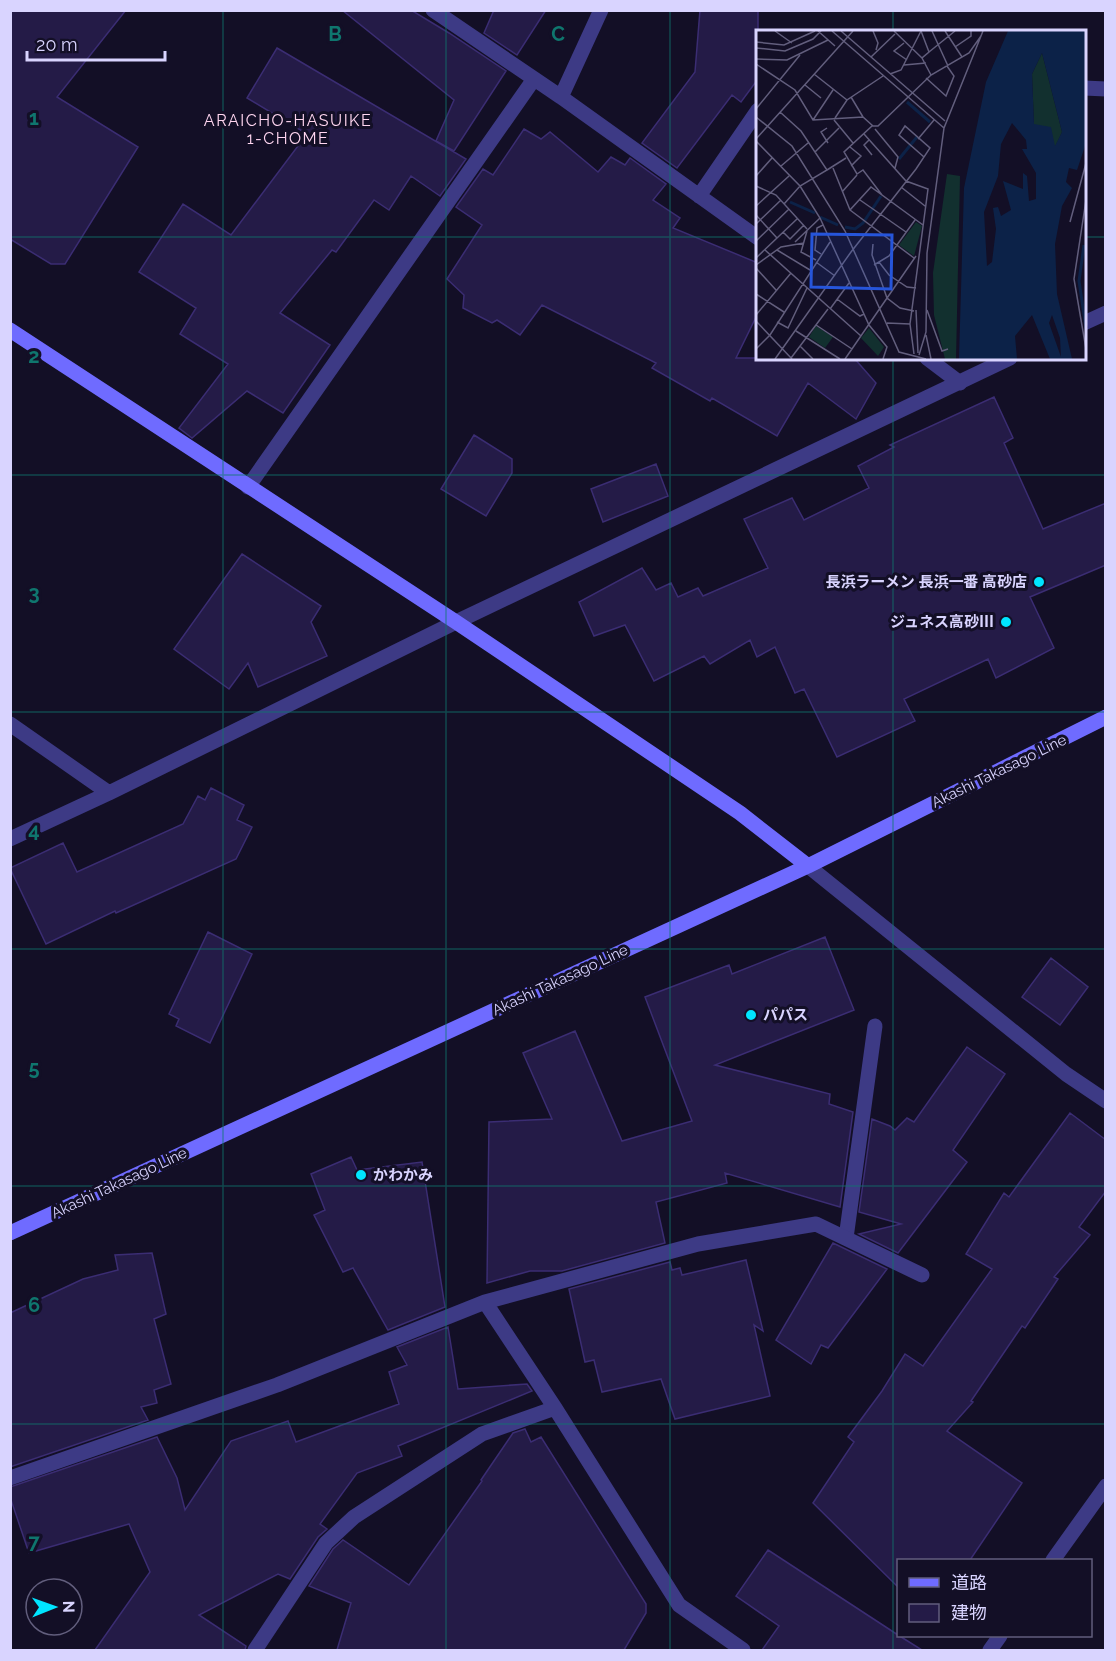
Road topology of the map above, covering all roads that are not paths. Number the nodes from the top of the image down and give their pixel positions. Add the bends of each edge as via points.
1 (433, 10) edge
2 (601, 10) edge
3 (534, 79) junction
4 (1086, 88) edge
5 (1106, 89) edge
6 (561, 97) junction
7 (756, 113) edge
8 (699, 196) junction
9 (756, 237) edge
10 (1106, 313) edge
11 (1086, 322) edge
12 (10, 330) edge
13 (930, 360) edge
14 (1006, 360) edge
15 (960, 383) junction
16 (248, 487) junction
17 (456, 622) junction
18 (1106, 717) edge
19 (10, 724) edge
20 (109, 793) junction
21 (10, 839) edge
22 (808, 866) junction
23 (875, 1026) dead end
24 (1106, 1101) edge
25 (10, 1233) edge
26 (846, 1238) junction
27 (922, 1275) dead end
28 (485, 1302) junction
29 (555, 1408) junction
30 (10, 1478) edge
31 (1106, 1486) edge
32 (1054, 1559) edge
33 (999, 1637) edge
34 (255, 1650) edge
35 (743, 1650) edge
36 (990, 1650) edge

1 - 3 street
2 - 6 street
3 - 6 street
3 - 16 street
4 - 5 street
6 - 8 street
7 - 8 street
8 - 9 street
10 - 11 street
12 - 16 main road
13 - 15 street
14 - 15 street
15 - 17 street
16 - 17 main road
17 - 20 street
17 - 22 main road via 740,813
18 - 22 main road, Akashi Takasago Line
19 - 20 street
20 - 21 street
22 - 24 street via 1057,1067
22 - 25 main road, Akashi Takasago Line
23 - 26 street
26 - 27 street
26 - 28 street via 816,1224 698,1244
28 - 29 street
28 - 30 street via 277,1385
29 - 34 street via 482,1434 354,1516 326,1544
29 - 35 street via 679,1605
31 - 32 street
33 - 36 street

